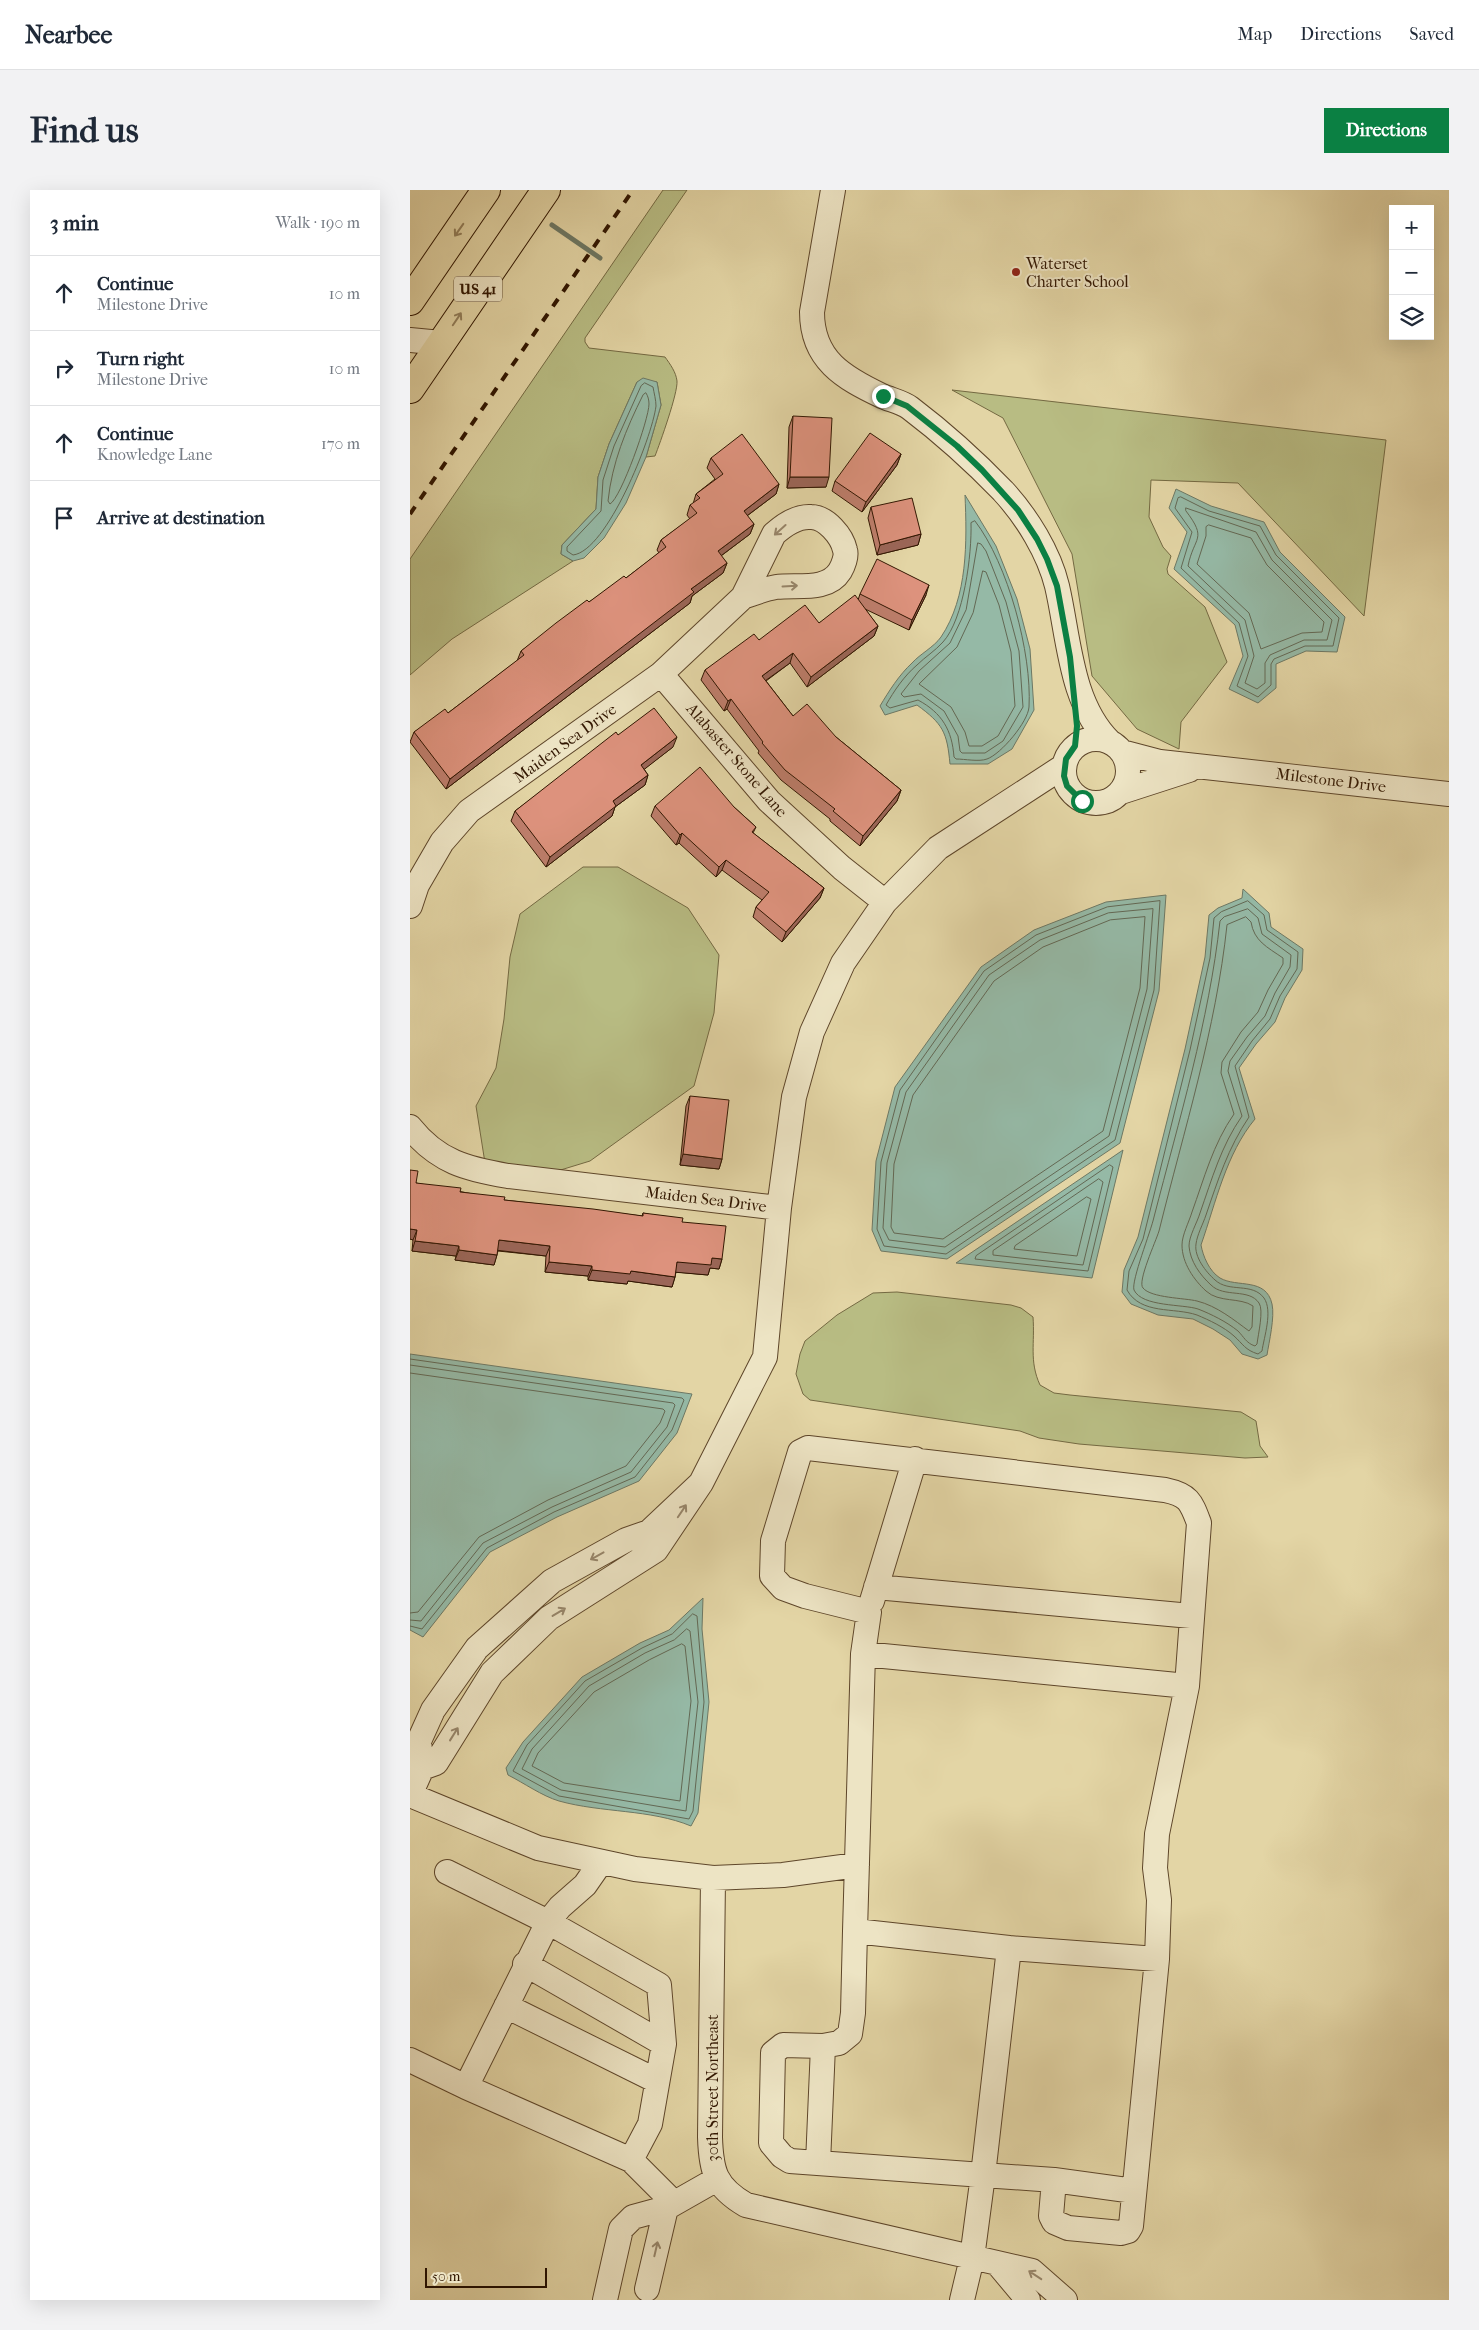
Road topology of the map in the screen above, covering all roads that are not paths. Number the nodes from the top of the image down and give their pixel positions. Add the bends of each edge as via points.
1 (486, 190) edge
2 (546, 190) edge
3 (834, 190) edge
4 (842, 190) edge
5 (815, 296) junction
6 (410, 301) edge
7 (410, 340) edge
8 (441, 344) junction
9 (410, 388) edge
10 (743, 598) dead end
11 (1070, 657) junction
12 (661, 674) junction
13 (1116, 747) junction
14 (1069, 756) junction
15 (1213, 766) junction
16 (1121, 792) junction
17 (1073, 794) junction
18 (1449, 794) edge
19 (1016, 799) junction
20 (884, 902) junction
21 (410, 906) edge
22 (410, 1127) edge
23 (779, 1208) junction
24 (915, 1459) junction
25 (876, 1587) junction
26 (869, 1612) junction
27 (1191, 1616) junction
28 (863, 1654) junction
29 (1187, 1686) junction
30 (410, 1795) edge
31 (601, 1862) junction
32 (857, 1865) junction
33 (447, 1872) dead end
34 (714, 1878) junction
35 (548, 1922) junction
36 (855, 1931) junction
37 (1009, 1948) junction
38 (1157, 1960) junction
39 (525, 1964) junction
40 (506, 2006) junction
41 (664, 2044) junction
42 (823, 2046) junction
43 (410, 2060) edge
44 (657, 2080) junction
45 (466, 2087) junction
46 (631, 2160) junction
47 (818, 2163) junction
48 (983, 2176) junction
49 (717, 2179) junction
50 (1054, 2180) junction
51 (1134, 2191) junction
52 (670, 2206) junction
53 (972, 2258) junction
54 (997, 2264) junction
55 (647, 2289) dead end
56 (605, 2300) edge
57 (962, 2300) edge
58 (1028, 2300) edge
59 (1065, 2300) edge

1 -> 6 main road, US 41
8 -> 2 main road, US 41
3 - 5 street
4 - 5 street
5 - 11 street via 812,328 817,344 831,365 848,379 907,406 957,446 1018,510 1037,539 1053,573
7 - 8 street
8 - 9 main road, US 41
10 - 12 street, Maiden Sea Drive
11 - 13 street via 1093,721
11 - 14 street via 1077,726
12 - 20 street, Alabaster Stone Lane via 769,801
12 - 21 street, Maiden Sea Drive via 470,811 442,842 417,885
13 - 14 street, Milestone Drive via 1092,739
13 - 15 street, Milestone Drive via 1160,762
13 - 16 street via 1128,768
14 - 17 street via 1065,781
14 - 19 street, Maiden Sea Drive
15 - 16 street, Milestone Drive via 1176,773
15 - 18 street, Milestone Drive
16 - 17 street, Milestone Drive via 1113,799 1092,804
17 - 19 street, Milestone Drive
19 - 20 street, Maiden Sea Drive via 938,848
20 - 23 street, Maiden Sea Drive via 843,963 812,1032 794,1097
22 - 23 street, Maiden Sea Drive via 443,1157 469,1169
23 - 30 street via 765,1357 701,1483 656,1550 549,1618 492,1673 436,1763 422,1768
24 - 25 street
24 - 26 street via 816,1448 800,1452 773,1541 772,1576 783,1588
24 - 27 street via 1165,1490 1187,1498 1199,1523
25 - 26 street
25 - 27 street
26 - 28 street
27 - 29 street
28 - 29 street
28 - 32 street
29 - 38 street via 1157,1834
30 - 31 street via 538,1848
31 - 34 street
31 - 35 street via 586,1885
32 - 34 street via 782,1875
32 - 36 street
33 - 35 street
34 - 49 street, 30th Street Northeast via 710,2137 711,2164
35 - 39 street
35 - 41 street via 659,1985
36 - 37 street
36 - 42 street via 850,2034 839,2043
37 - 38 street
37 - 48 street
38 - 51 street
39 - 40 street
39 - 41 street
40 - 44 street
40 - 45 street
41 - 44 street
42 - 47 street
42 - 47 street via 783,2044 773,2053 771,2143 790,2160
43 - 45 street
44 - 46 street via 650,2124
45 - 46 street
46 - 52 street
47 - 48 street
48 - 50 street
48 - 53 street
49 - 52 street
49 - 53 street, 30th Street Northeast via 731,2196 746,2205
50 - 51 street
50 - 51 street via 1051,2216 1054,2222 1068,2228 1128,2231
55 -> 52 street
52 - 56 street via 633,2217 621,2229
53 - 54 street, 30th Street Northeast
53 - 57 street
54 - 58 street
59 -> 54 street, 30th Street Northeast via 1032,2272

